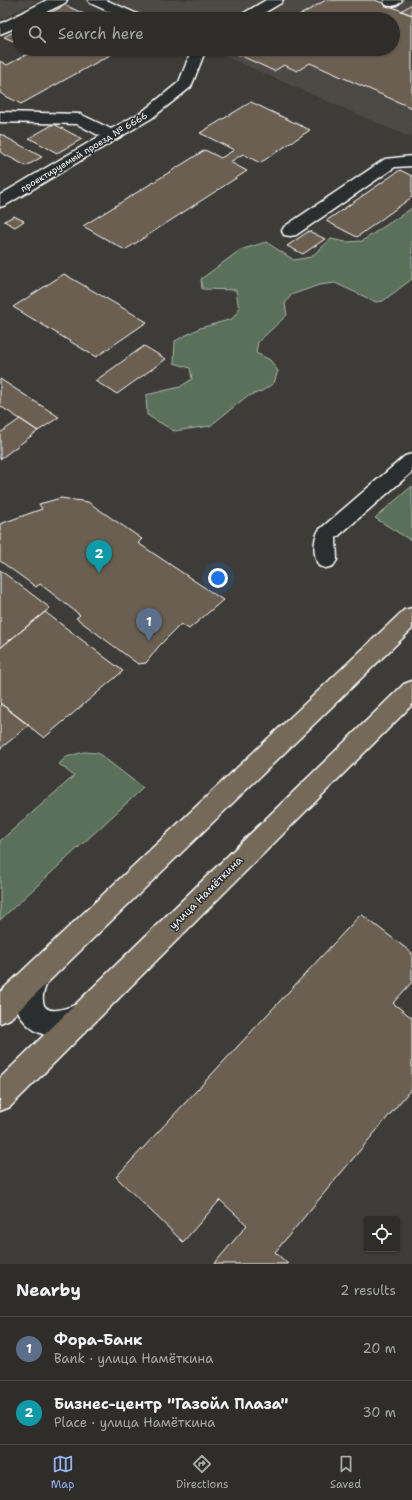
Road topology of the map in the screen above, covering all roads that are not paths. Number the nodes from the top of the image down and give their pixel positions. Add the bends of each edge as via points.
1 (60, 0) edge
2 (95, 0) edge
3 (276, 0) edge
4 (34, 12) edge
5 (122, 12) edge
6 (256, 12) edge
7 (12, 24) edge
8 (0, 30) edge
9 (196, 56) edge
10 (0, 117) edge
11 (112, 136) junction
12 (412, 161) edge
13 (0, 202) edge
14 (290, 231) dead end
15 (412, 461) edge
16 (326, 560) dead end
17 (412, 616) edge
18 (412, 690) edge
19 (35, 977) junction
20 (0, 1010) edge
21 (82, 1015) junction
22 (0, 1097) edge

1 - 4 street
2 - 5 street
3 - 6 street
7 - 8 street
9 - 11 street, проектируемый проезд № 6666 via 186,84 147,115
10 - 11 street via 80,119
11 - 13 street, проектируемый проезд № 6666
12 - 14 street via 391,162
15 - 16 street via 326,535
17 - 19 main road
18 - 21 main road, улица Намёткина
19 - 20 main road
19 - 21 street via 30,1004 36,1016 46,1022 57,1024
21 - 22 main road, улица Намёткина

